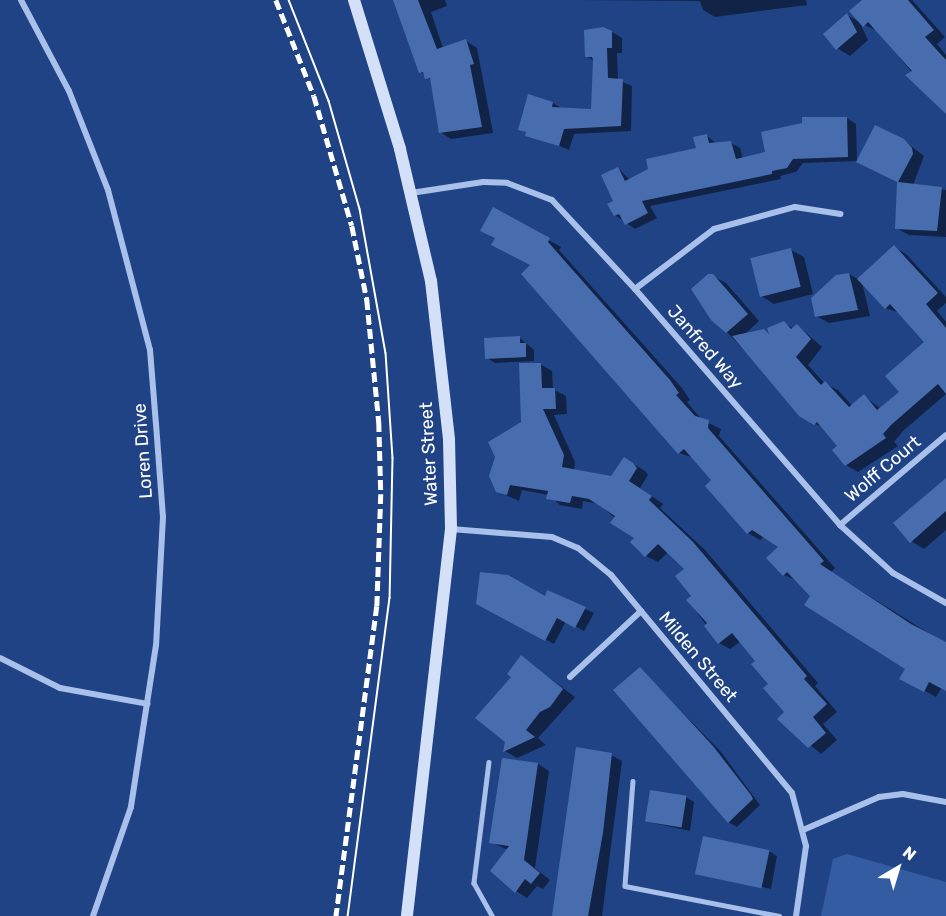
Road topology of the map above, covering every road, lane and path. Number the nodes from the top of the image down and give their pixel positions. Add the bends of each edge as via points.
1 (21, 0) edge
2 (354, 0) edge
3 (411, 193) junction
4 (840, 214) dead end
5 (635, 289) junction
6 (946, 435) edge
7 (840, 525) junction
8 (451, 529) junction
9 (946, 603) edge
10 (641, 611) junction
11 (0, 658) edge
12 (570, 677) dead end
13 (147, 704) junction
14 (489, 762) dead end
15 (633, 781) dead end
16 (946, 802) edge
17 (803, 830) junction
18 (93, 916) edge
19 (407, 916) edge
20 (492, 916) edge
21 (778, 916) edge
22 (796, 916) edge

1 - 13 street, Loren Drive via 50,52 91,143 126,248 150,350 163,517 156,645
2 - 3 street, Water Street
3 - 5 street, Janfred Way via 499,183 552,200
3 - 8 street, Water Street via 431,281 449,440
4 - 5 street via 795,207 714,229
5 - 7 street, Janfred Way
6 - 7 street, Wolff Court
7 - 9 street, Janfred Way via 893,573
8 - 10 street, Milden Street via 528,533 578,548 611,575
8 - 19 street, Water Street
10 - 12 street
10 - 17 street, Milden Street via 792,793
11 - 13 street via 60,688
13 - 18 street, Loren Drive via 131,807
14 - 20 lane via 474,883
15 - 21 lane via 625,886
16 - 17 street via 903,794 879,797
17 - 22 street, Milden Street via 806,846

